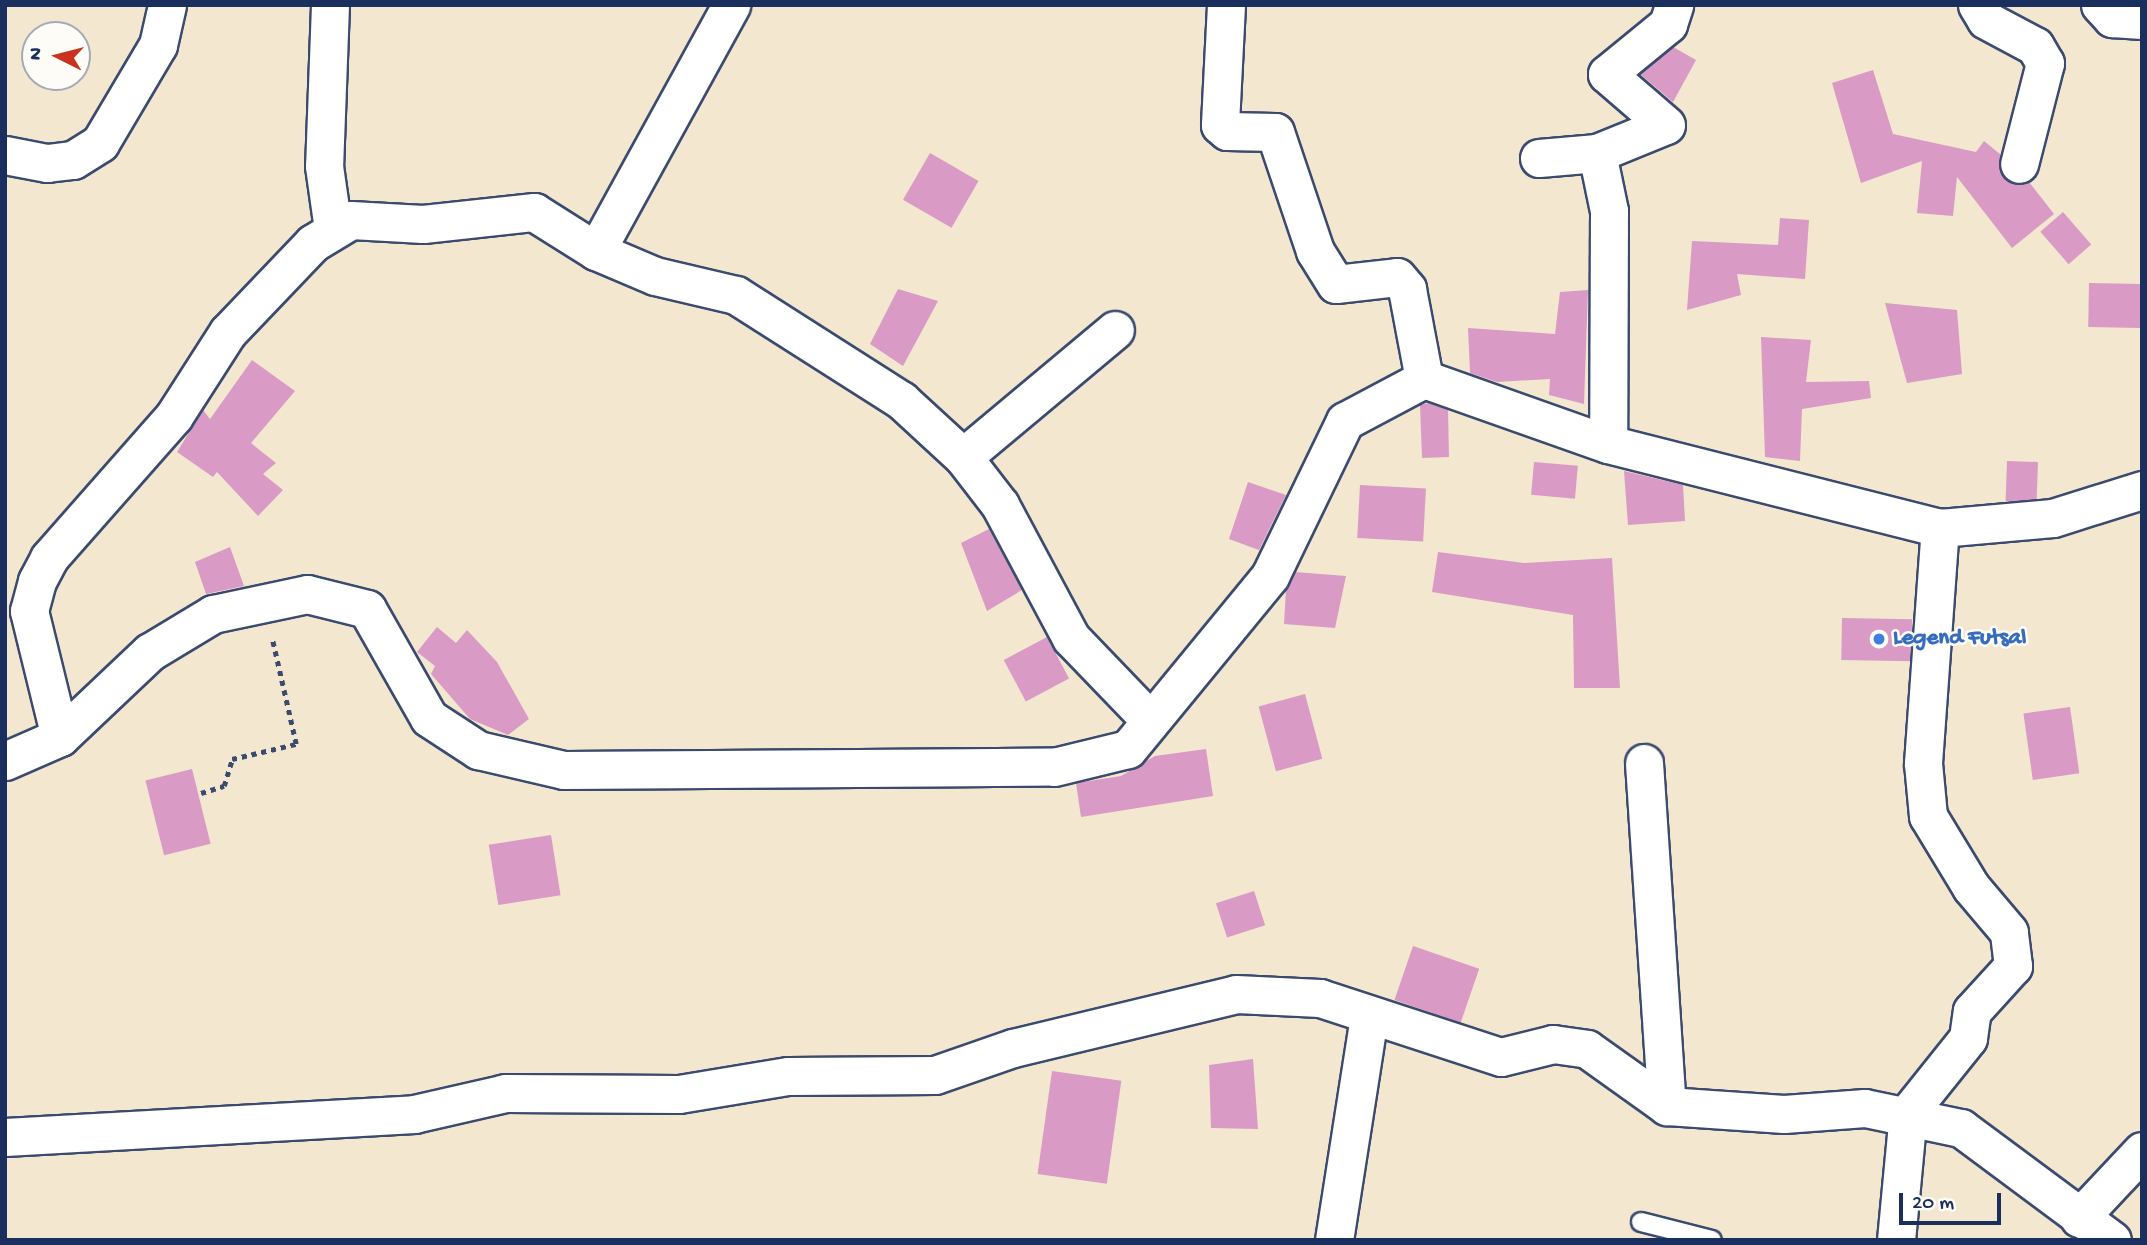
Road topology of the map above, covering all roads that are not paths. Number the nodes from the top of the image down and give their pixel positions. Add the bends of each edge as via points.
1 (167, 5) edge
2 (330, 5) edge
3 (732, 5) edge
4 (1226, 5) edge
5 (1674, 5) edge
6 (1977, 5) edge
7 (2100, 5) edge
8 (2142, 20) edge
9 (1597, 153) junction
10 (5, 155) edge
11 (1539, 158) dead end
12 (2020, 164) dead end
13 (333, 229) junction
14 (596, 251) junction
15 (1115, 330) dead end
16 (1424, 379) junction
17 (1608, 444) junction
18 (963, 457) junction
19 (2142, 490) edge
20 (1940, 528) junction
21 (1150, 720) junction
22 (60, 737) junction
23 (5, 761) edge
24 (1644, 763) dead end
25 (1368, 1017) junction
26 (1667, 1106) junction
27 (1908, 1113) junction
28 (5, 1137) edge
29 (2142, 1151) edge
30 (2079, 1218) junction
31 (1642, 1222) dead end
32 (1334, 1240) edge
33 (1712, 1240) edge
34 (1896, 1240) edge
35 (2112, 1240) edge

1 - 10 street via 158,45 100,143 73,160 47,163
2 - 13 street via 324,166
3 - 14 street
4 - 16 street via 1220,125 1227,131 1275,132 1315,251 1336,284 1397,277 1407,289
5 - 9 street via 1668,24 1607,74 1665,125
6 - 12 street via 1986,20 2035,47 2045,63
7 - 8 street via 2112,18
9 - 11 street
9 - 17 street via 1609,211
13 - 14 street via 351,220 423,225 534,212
13 - 22 street via 228,332 174,416 49,558 29,611
14 - 18 street via 656,276 736,295 901,400
15 - 18 street
16 - 17 street
16 - 21 street via 1345,421 1270,576
17 - 20 street
18 - 21 street via 1000,505 1071,638
19 - 20 street via 2053,518
20 - 27 street via 1923,763 1928,816 1971,887 2008,933 2013,966 1972,1011 1968,1038
21 - 22 street via 1128,749 1054,767 564,770 478,750 429,718 367,609 307,594 213,614 150,652
22 - 23 street
24 - 26 street
25 - 26 street via 1501,1057 1553,1044 1587,1049
25 - 28 street via 1320,999 1236,994 1013,1048 935,1075 788,1076 679,1094 506,1093 414,1114
25 - 32 street
26 - 27 street
27 - 30 street via 1961,1128 1994,1146
27 - 34 street
29 - 30 street
30 - 35 street
31 - 33 lane

